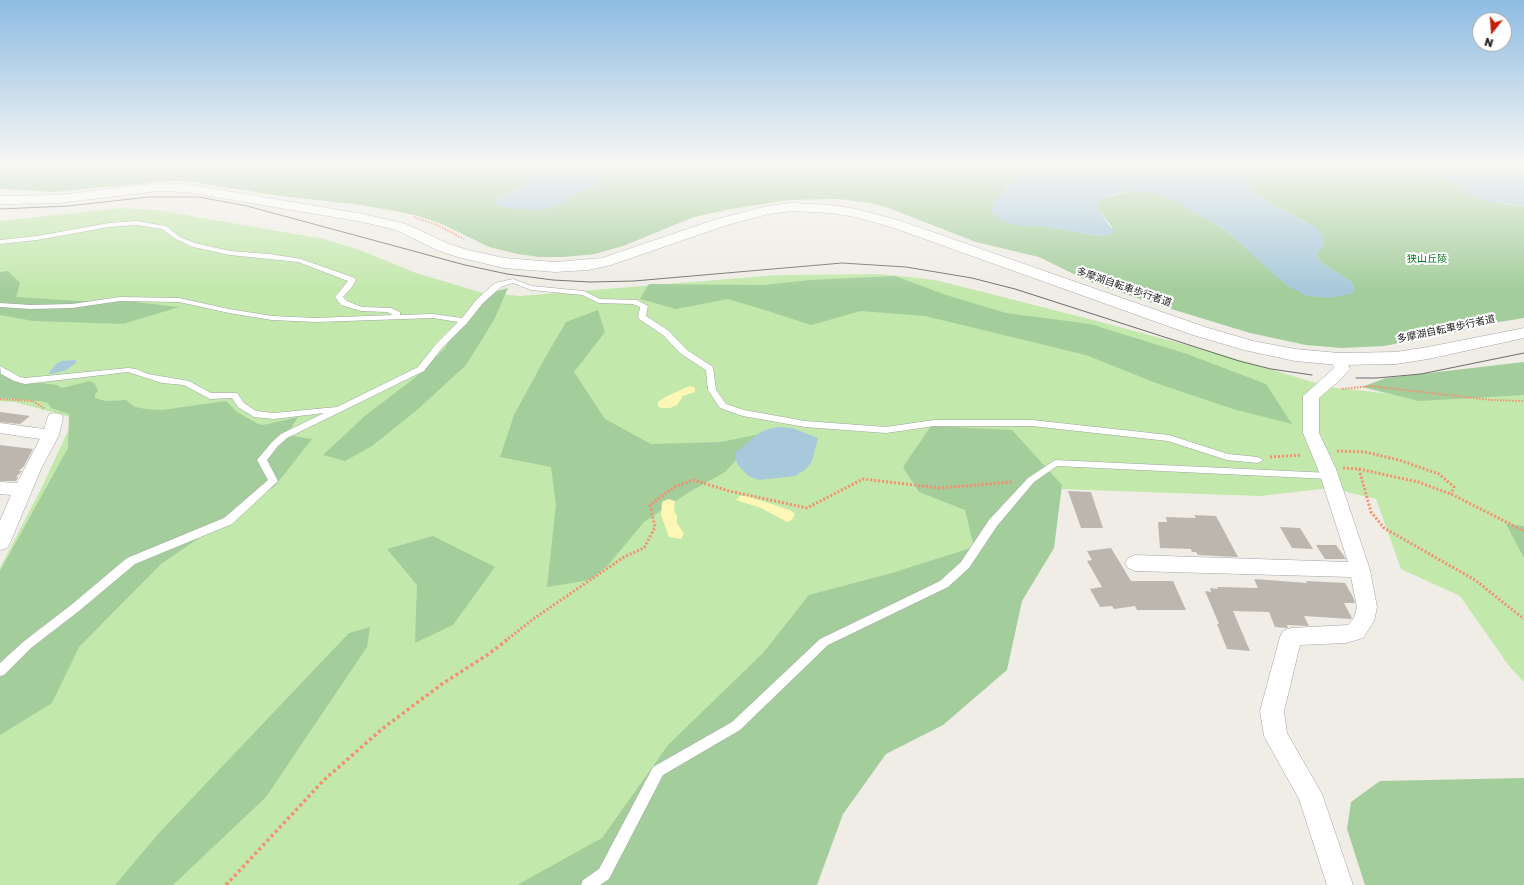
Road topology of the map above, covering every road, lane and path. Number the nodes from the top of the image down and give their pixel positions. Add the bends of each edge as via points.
1 (300, 207) edge
2 (790, 207) edge
3 (803, 207) edge
4 (411, 216) dead end
5 (0, 242) edge
6 (471, 242) dead end
7 (0, 305) edge
8 (400, 316) junction
9 (464, 321) junction
10 (1524, 333) edge
11 (1339, 359) junction
12 (0, 368) edge
13 (1340, 389) dead end
14 (0, 399) edge
15 (1524, 401) edge
16 (342, 408) junction
17 (53, 426) junction
18 (0, 428) edge
19 (1258, 460) dead end
20 (1331, 464) junction
21 (1359, 469) junction
22 (1031, 480) junction
23 (0, 488) edge
24 (23, 490) junction
25 (1451, 494) junction
26 (1524, 531) edge
27 (0, 543) edge
28 (1135, 563) dead end
29 (1360, 570) junction
30 (1524, 619) edge
31 (0, 671) edge
32 (226, 885) edge
33 (588, 885) edge
34 (1340, 885) edge

1 - 2 street via 401,227 453,252 504,263 555,267 605,262 722,222
3 - 11 street via 830,208 896,224 1221,338 1295,355
4 - 6 path via 437,225
5 - 8 lane via 109,225 164,227 193,245 230,253 299,260 352,280 339,297 344,303 361,309 388,310
7 - 8 lane via 31,307 65,306 120,299 179,300 272,318 316,320
8 - 9 lane via 433,316
9 - 16 lane via 421,369
9 - 19 lane via 480,301 498,285 513,281 531,288 584,293 599,301 634,302 644,306 642,317 666,333 684,352 710,369 712,390 723,406 743,413 805,424 886,430 934,423 1032,423 1170,438 1228,457
10 - 11 street via 1413,356
11 - 20 street via 1342,369 1311,396 1311,433
12 - 16 lane via 17,379 26,381 128,370 162,380 186,383 210,396 234,395 241,405 254,414 261,415 274,416
13 - 15 path via 1371,386 1491,400
14 - 17 path via 33,401 42,406
16 - 31 lane via 284,436 275,444 262,460 273,481 228,521 131,561 27,645
17 - 18 street
17 - 24 street
20 - 21 path
20 - 22 lane via 1055,464
20 - 25 path via 1365,452 1399,460 1439,474 1454,488
20 - 29 street
21 - 25 path via 1418,482
21 - 30 path via 1371,512 1384,528 1475,580
22 - 32 path via 940,488 863,479 807,508 729,491 693,480 674,487 650,505 655,527 644,548 624,557 536,617 382,729 324,780
22 - 33 lane via 993,524 965,566 944,584 824,642 736,726 658,771 604,874
23 - 24 street
24 - 27 street
25 - 26 path
28 - 29 street
29 - 34 street via 1367,607 1364,621 1355,632 1346,634 1291,637 1272,711 1276,736 1310,794

